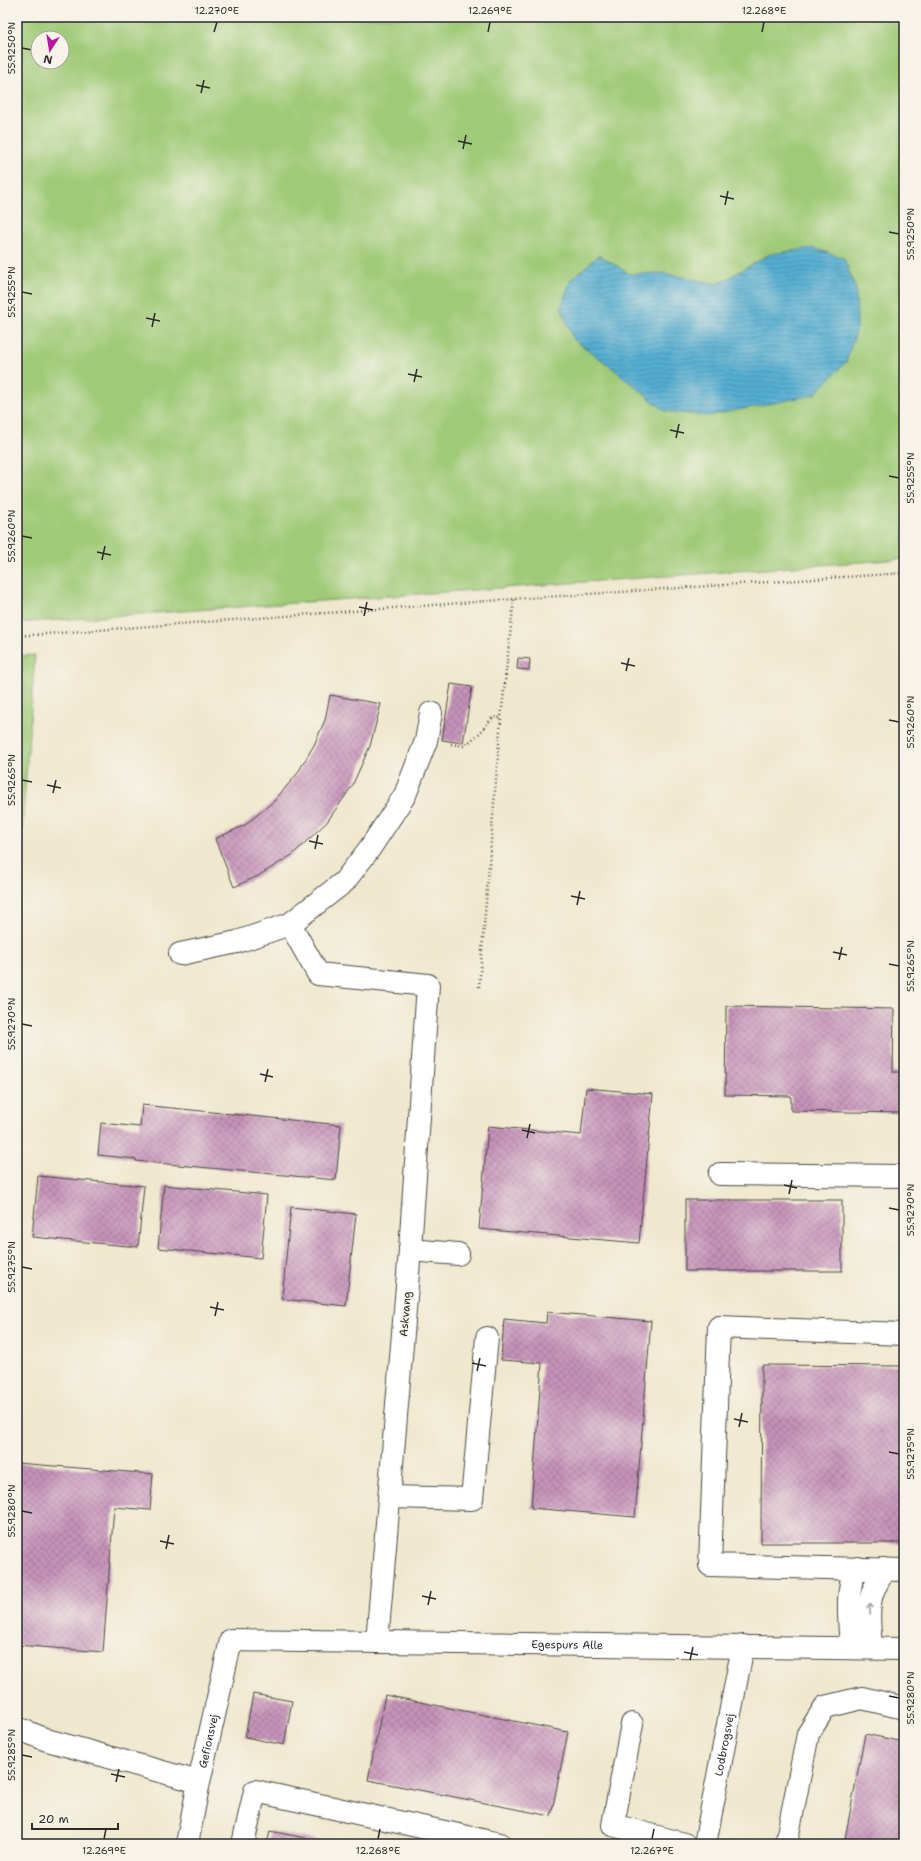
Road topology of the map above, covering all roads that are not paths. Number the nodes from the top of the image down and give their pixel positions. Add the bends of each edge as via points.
1 (431, 713) dead end
2 (290, 924) junction
3 (180, 954) dead end
4 (720, 1174) dead end
5 (904, 1176) edge
6 (410, 1250) junction
7 (458, 1254) dead end
8 (904, 1334) edge
9 (487, 1338) dead end
10 (390, 1497) junction
11 (858, 1568) junction
12 (894, 1569) edge
13 (231, 1640) joint
14 (377, 1642) junction
15 (743, 1646) junction
16 (861, 1648) junction
17 (904, 1649) edge
18 (904, 1708) edge
19 (632, 1724) dead end
20 (17, 1728) edge
21 (48, 1740) junction
22 (17, 1743) edge
23 (199, 1782) junction
24 (187, 1844) edge
25 (243, 1844) edge
26 (500, 1844) edge
27 (684, 1844) edge
28 (705, 1844) edge
29 (786, 1844) edge

1 - 2 street via 426,741 405,795 370,848 344,882
2 - 3 street via 237,942
2 - 6 street, Askvang via 318,974 428,985
4 - 5 street
6 - 7 street
6 - 10 street, Askvang
8 - 11 street via 719,1327 710,1565
9 - 10 street via 472,1500
10 - 14 street, Askvang
11 - 12 street
11 - 16 street via 851,1582 849,1602
16 -> 12 street via 874,1586 883,1575
13 - 14 street, Egespurs Alle
13 - 23 street, Gefionsvej
14 - 15 street, Egespurs Alle
15 - 16 street, Egespurs Alle
15 - 28 street, Lodbrogsvej
16 - 17 street, Egespurs Alle
18 - 29 street via 862,1698 825,1707 808,1734
19 - 27 street via 613,1825
20 - 21 street
21 - 22 street
21 - 23 street
23 - 24 street, Gefionsvej
25 - 26 street via 255,1791

